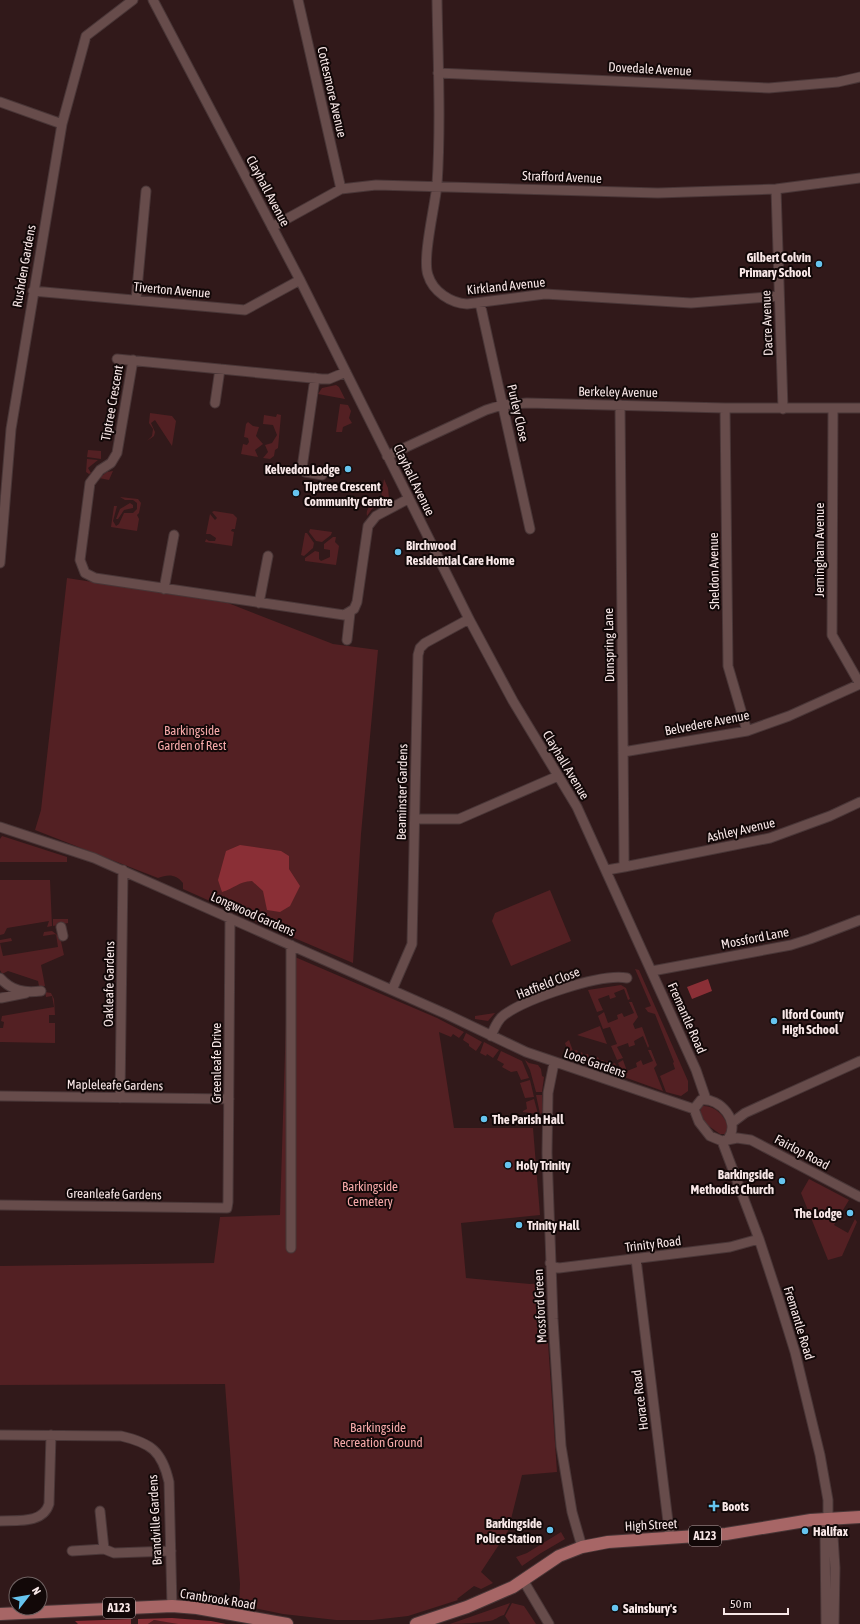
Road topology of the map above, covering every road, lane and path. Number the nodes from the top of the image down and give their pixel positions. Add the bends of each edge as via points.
1 (133, 0) edge
2 (153, 0) edge
3 (298, 0) edge
4 (437, 0) edge
5 (438, 73) junction
6 (860, 77) edge
7 (0, 102) edge
8 (62, 124) junction
9 (860, 178) edge
10 (437, 185) junction
11 (341, 189) junction
12 (776, 189) junction
13 (146, 191) dead end
14 (272, 227) junction
15 (300, 280) junction
16 (34, 291) junction
17 (780, 296) junction
18 (136, 300) junction
19 (480, 303) junction
20 (118, 359) dead end
21 (133, 360) junction
22 (220, 369) junction
23 (346, 372) junction
24 (315, 378) junction
25 (215, 403) dead end
26 (502, 405) junction
27 (620, 405) junction
28 (725, 408) junction
29 (783, 408) junction
30 (833, 408) junction
31 (860, 408) edge
32 (387, 456) junction
33 (322, 475) dead end
34 (408, 499) junction
35 (1, 529) edge
36 (530, 529) dead end
37 (174, 535) dead end
38 (268, 556) dead end
39 (0, 563) edge
40 (164, 589) junction
41 (260, 603) junction
42 (350, 613) junction
43 (469, 619) junction
44 (347, 640) dead end
45 (860, 684) edge
46 (747, 731) junction
47 (623, 752) junction
48 (558, 776) junction
49 (860, 802) edge
50 (415, 819) junction
51 (0, 827) edge
52 (624, 867) junction
53 (123, 870) junction
54 (607, 870) junction
55 (230, 918) junction
56 (860, 920) edge
57 (291, 945) junction
58 (652, 971) junction
59 (0, 978) edge
60 (627, 978) dead end
61 (392, 990) junction
62 (41, 991) dead end
63 (29, 993) junction
64 (1, 998) dead end
65 (491, 1036) junction
66 (860, 1061) edge
67 (554, 1063) junction
68 (0, 1096) edge
69 (120, 1098) junction
70 (229, 1099) junction
71 (706, 1099) junction
72 (694, 1109) junction
73 (733, 1122) junction
74 (725, 1140) junction
75 (860, 1197) edge
76 (0, 1206) edge
77 (227, 1208) joint
78 (759, 1239) junction
79 (291, 1248) dead end
80 (636, 1258) junction
81 (550, 1263) junction
82 (0, 1435) edge
83 (51, 1435) junction
84 (100, 1511) dead end
85 (860, 1517) edge
86 (828, 1519) junction
87 (0, 1521) edge
88 (670, 1538) junction
89 (582, 1547) junction
90 (104, 1549) junction
91 (72, 1551) dead end
92 (170, 1551) junction
93 (523, 1580) junction
94 (172, 1606) junction
95 (0, 1614) edge
96 (287, 1624) edge
97 (416, 1624) edge
98 (549, 1624) edge
99 (826, 1624) edge
100 (834, 1624) edge

1 - 8 street, Rushden Gardens via 86,36
2 - 14 street, Clayhall Avenue
3 - 11 street, Cottesmore Avenue
4 - 5 street, Kirkland Avenue
5 - 6 street, Dovedale Avenue via 769,88 838,82
5 - 10 street, Kirkland Avenue
7 - 8 street
8 - 16 street, Rushden Gardens
9 - 12 street, Strafford Avenue
10 - 11 street, Strafford Avenue via 376,185
10 - 12 street, Strafford Avenue via 658,193
10 - 19 street, Kirkland Avenue via 427,259 428,276 438,291 456,303
11 - 14 street, Strafford Avenue
12 - 17 street, Dacre Avenue
13 - 18 street
14 - 15 street, Clayhall Avenue
15 - 18 street, Tiverton Avenue via 246,310
15 - 23 street, Clayhall Avenue
16 - 18 street, Tiverton Avenue
16 - 35 street, Rushden Gardens via 11,429
17 - 19 street, Kirkland Avenue via 691,303 545,294
17 - 29 street, Dacre Avenue
19 - 26 street, Purley Close
20 - 21 street, Tiptree Crescent
21 - 22 street, Tiptree Crescent
21 - 40 street, Tiptree Crescent via 117,454 90,483 80,560 85,573 95,578
22 - 24 street, Tiptree Crescent
22 - 25 street
23 - 24 street, Tiptree Crescent via 329,379
23 - 32 street, Clayhall Avenue
24 - 33 street via 302,468 305,472
26 - 27 street, Berkeley Avenue
26 - 32 street, Berkeley Avenue
26 - 36 street, Purley Close
27 - 28 street, Berkeley Avenue
27 - 47 street, Dunspring Lane
28 - 29 street, Berkeley Avenue
28 - 46 street, Sheldon Avenue via 728,666
29 - 30 street, Berkeley Avenue
30 - 31 street, Berkeley Avenue
30 - 45 street, Jerningham Avenue via 832,636
32 - 34 street, Clayhall Avenue
34 - 42 street via 376,516 368,526 358,595 354,609
34 - 43 street, Clayhall Avenue
35 - 39 street, Rushden Gardens
37 - 40 street
38 - 41 street
40 - 41 street, Tiptree Crescent
41 - 42 street, Tiptree Crescent via 337,616
42 - 44 street
43 - 48 street, Clayhall Avenue via 513,701
43 - 50 street, Beaminster Gardens via 425,643 418,655
45 - 46 street, Belvedere Avenue via 789,716
46 - 47 street, Belvedere Avenue
47 - 52 street, Dunspring Lane
48 - 50 street via 459,819
48 - 54 street, Clayhall Avenue via 577,807
49 - 52 street, Ashley Avenue via 770,838
50 - 61 street, Beaminster Gardens via 412,944
51 - 53 street, Longwood Gardens
52 - 54 street
53 - 55 street, Longwood Gardens
53 - 69 street, Oakleafe Gardens
54 - 58 street, Clayhall Avenue
55 - 57 street, Longwood Gardens
55 - 70 street, Greenleafe Drive
56 - 58 street, Mossford Lane via 791,945
57 - 61 street, Longwood Gardens
57 - 79 street
58 - 71 street, Fremantle Road via 696,1070
59 - 63 street via 18,991
60 - 65 street, Hatfield Close via 584,982 536,1000 504,1015
61 - 65 street, Longwood Gardens
62 - 63 street
63 - 64 street
65 - 67 street, Looe Gardens
66 - 73 street via 745,1113
67 - 72 street, Looe Gardens
67 - 81 street, Mossford Green via 548,1093
68 - 69 street, Mapleleafe Gardens
69 - 70 street, Mapleleafe Gardens
70 - 77 street, Greenleafe Drive
71 - 72 street via 701,1100
71 - 73 street via 717,1103
72 - 74 street via 695,1116 710,1136
73 - 74 street via 733,1133
74 - 75 street, Fairlop Road via 750,1140
74 - 78 street, Fremantle Road
76 - 77 street, Greanleafe Gardens
78 - 80 street, Trinity Road via 730,1247
78 - 86 street, Fremantle Road via 807,1396 822,1460
80 - 81 street, Trinity Road via 559,1268
80 - 88 street, Horace Road
81 - 89 street, Mossford Green via 561,1446 572,1512
82 - 83 street, Brandville Gardens
83 - 87 street via 47,1511 38,1518
83 - 92 street, Brandville Gardens via 121,1436 140,1440 154,1450 165,1464 169,1482
84 - 90 street
85 - 86 main road, High Street / A123
86 - 88 main road, High Street / A123 via 726,1534
86 - 99 street via 825,1533
86 - 100 street via 833,1532
88 - 89 main road, High Street / A123 via 608,1542
89 - 93 main road, High Street / A123 via 559,1556
90 - 91 street
90 - 92 street via 114,1553
92 - 94 street, Brandville Gardens
93 - 97 main road, A123 via 472,1605
93 - 98 street
94 - 95 main road, Cranbrook Road / A123
94 - 96 main road, Cranbrook Road / A123

